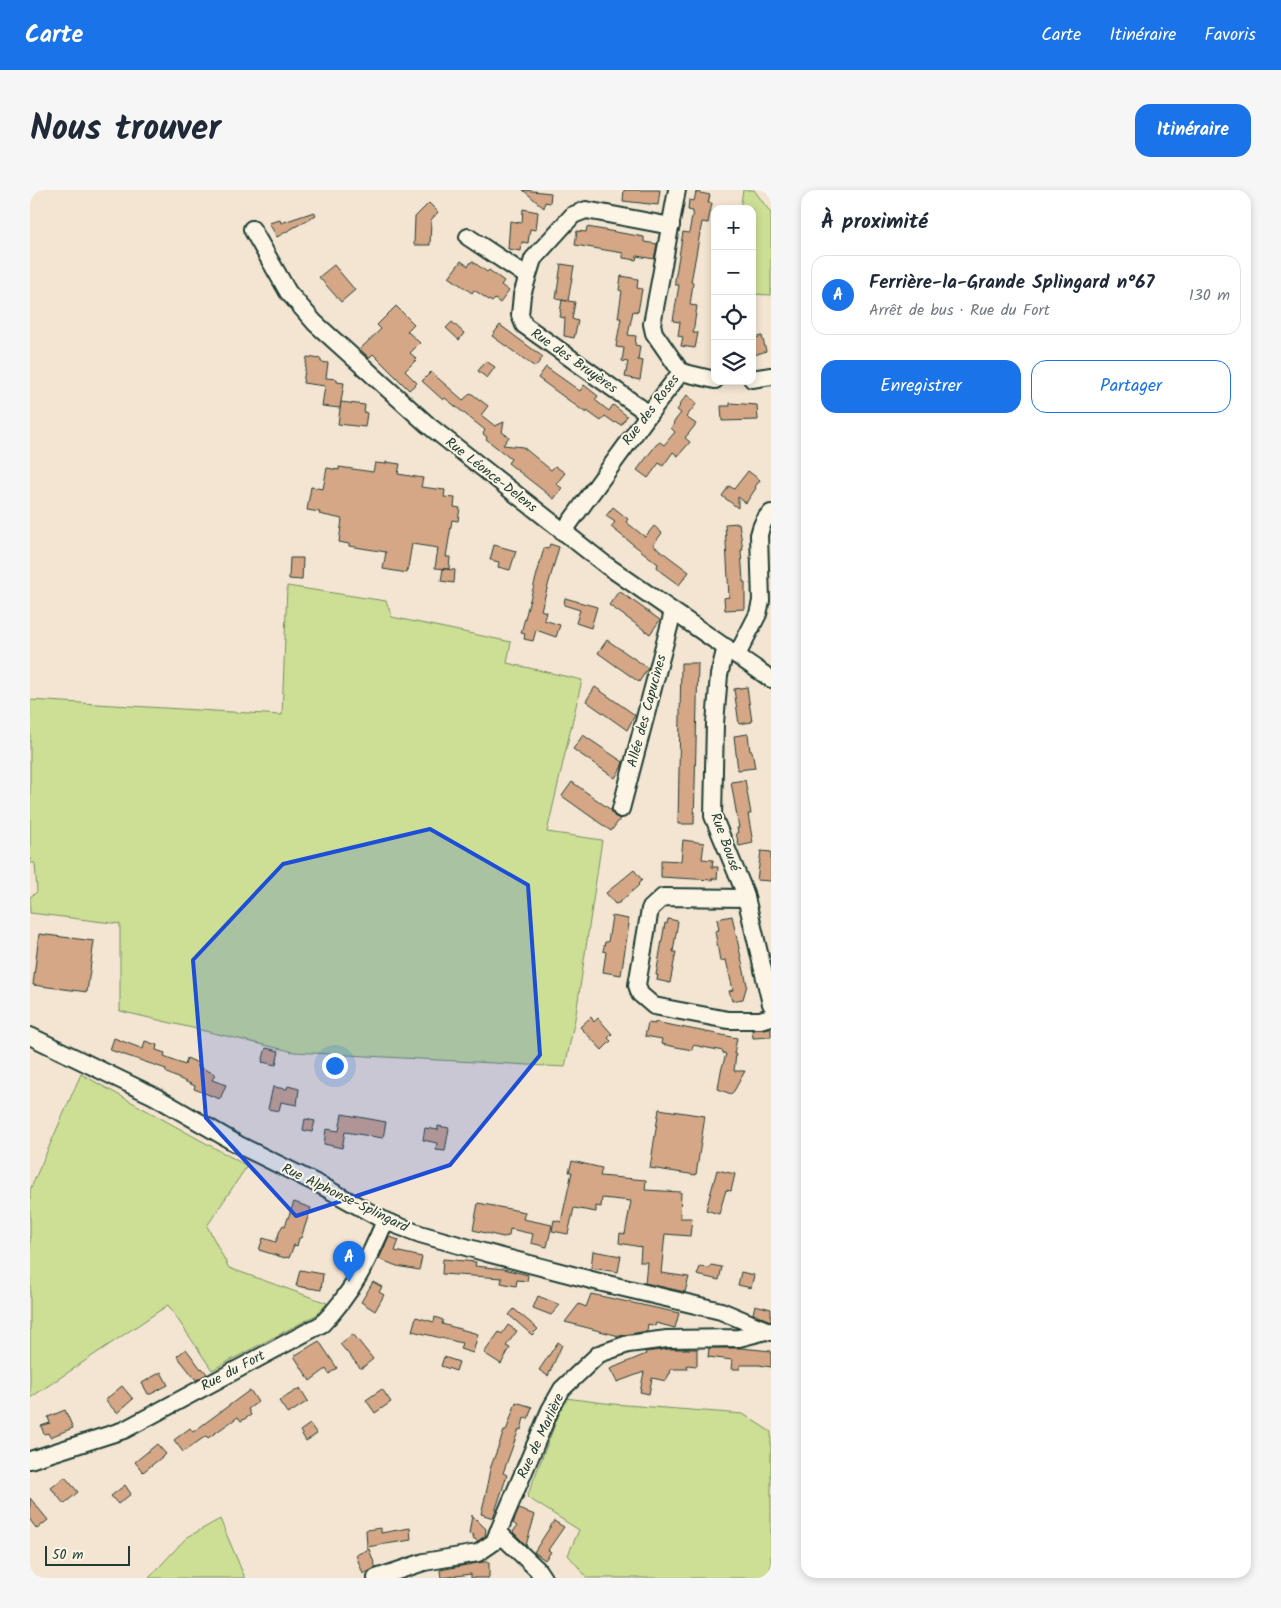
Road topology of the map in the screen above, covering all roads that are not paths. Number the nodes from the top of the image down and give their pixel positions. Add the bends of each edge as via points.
1 (677, 190) edge
2 (671, 226) junction
3 (252, 229) dead end
4 (468, 236) dead end
5 (527, 276) junction
6 (681, 372) junction
7 (771, 376) edge
8 (756, 378) edge
9 (711, 379) edge
10 (649, 414) junction
11 (771, 512) edge
12 (563, 532) junction
13 (673, 612) junction
14 (732, 651) junction
15 (771, 680) edge
16 (621, 809) dead end
17 (746, 898) junction
18 (771, 1004) edge
19 (771, 1017) edge
20 (30, 1036) edge
21 (386, 1221) junction
22 (768, 1332) edge
23 (30, 1460) edge
24 (498, 1532) junction
25 (376, 1578) edge
26 (543, 1578) edge

1 - 2 street, Rue des Roses
2 - 5 street, Rue des Bruyères via 586,210 573,215 533,259
2 - 6 street, Rue des Roses via 652,324 654,333
3 - 12 street, Rue Léonce-Delens via 288,292 315,323 428,425
4 - 5 street
5 - 10 street, Rue des Bruyères via 520,315 524,325
6 - 9 street
6 - 10 street, Rue des Roses
7 - 8 street
10 - 12 street, Rue des Roses
11 - 14 street, Rue Bousé via 766,516 759,535 761,601 758,614
12 - 13 street, Rue Léonce-Delens
13 - 14 street, Rue Léonce-Delens
13 - 16 street, Allée des Capucines
14 - 15 street, Rue Léonce-Delens
14 - 17 street, Rue Bousé via 719,675 713,816
17 - 18 street, Rue Bousé
17 - 19 street via 663,897 650,908 637,985 640,994 654,1006 728,1020
20 - 21 street, Rue Alphonse-Splingard via 154,1096 239,1145
21 - 22 street, Rue Alphonse-Splingard via 487,1253 721,1311
21 - 23 street, Rue du Fort via 359,1276 322,1324 124,1430
22 - 24 street, Rue de Marlière via 739,1338 657,1340 628,1344 599,1354 562,1389 550,1410
24 - 25 street, Rue de Marlière via 494,1542 478,1553 424,1562
24 - 26 street

